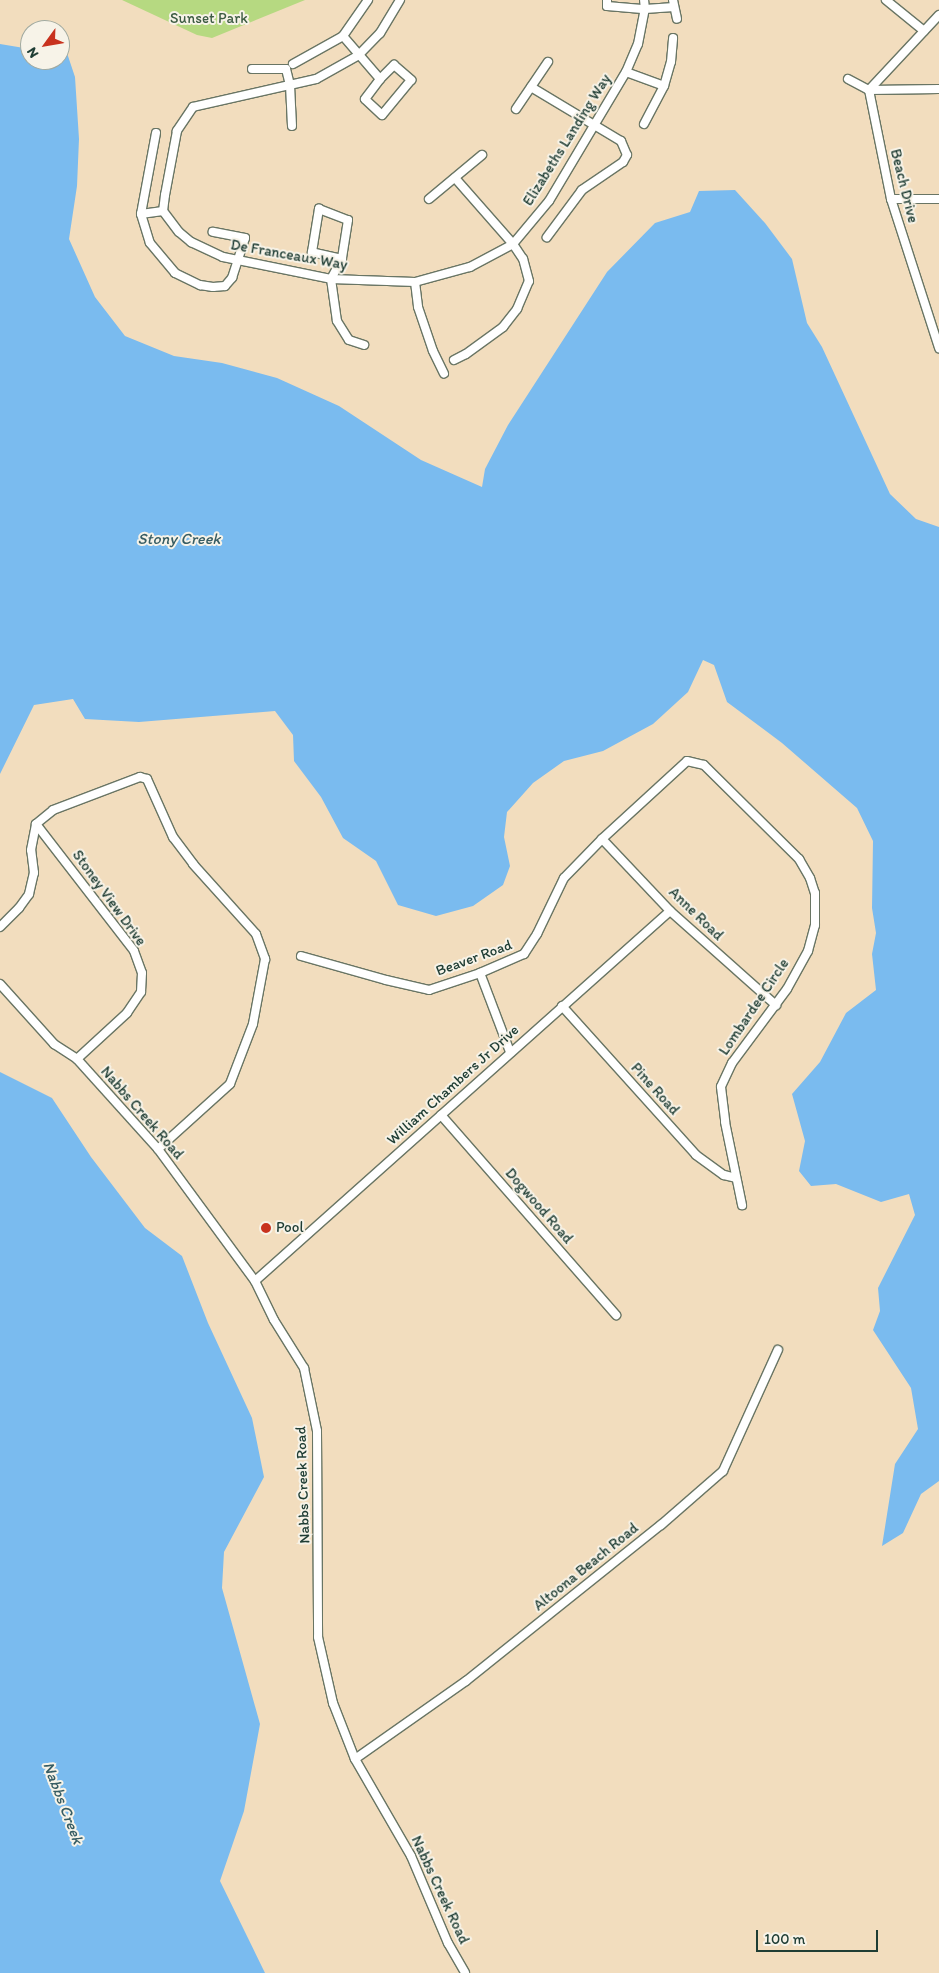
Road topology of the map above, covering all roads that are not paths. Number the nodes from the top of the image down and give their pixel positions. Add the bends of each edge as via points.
1 (368, 0) edge
2 (400, 0) edge
3 (607, 0) edge
4 (644, 0) edge
5 (886, 0) edge
6 (673, 4) edge
7 (645, 9) junction
8 (939, 15) edge
9 (677, 19) dead end
10 (924, 31) junction
11 (343, 36) junction
12 (673, 38) dead end
13 (359, 55) junction
14 (548, 62) dead end
15 (293, 64) dead end
16 (252, 69) dead end
17 (626, 72) junction
18 (380, 79) junction
19 (848, 79) dead end
20 (290, 85) junction
21 (664, 86) junction
22 (531, 87) junction
23 (939, 89) edge
24 (869, 90) junction
25 (516, 109) dead end
26 (644, 124) dead end
27 (292, 126) dead end
28 (596, 126) junction
29 (156, 133) dead end
30 (482, 155) dead end
31 (455, 178) junction
32 (939, 198) edge
33 (891, 199) junction
34 (429, 200) dead end
35 (163, 211) junction
36 (141, 214) junction
37 (213, 232) dead end
38 (546, 237) dead end
39 (513, 244) junction
40 (342, 259) junction
41 (239, 260) junction
42 (331, 279) junction
43 (415, 282) junction
44 (364, 345) dead end
45 (939, 348) edge
46 (454, 360) dead end
47 (444, 374) dead end
48 (687, 760) joint
49 (36, 824) junction
50 (602, 839) junction
51 (670, 911) junction
52 (0, 928) edge
53 (301, 956) dead end
54 (480, 973) junction
55 (0, 984) edge
56 (776, 1005) junction
57 (562, 1006) junction
58 (510, 1052) junction
59 (77, 1059) junction
60 (441, 1115) junction
61 (158, 1149) junction
62 (736, 1178) junction
63 (742, 1205) dead end
64 (256, 1281) junction
65 (616, 1315) dead end
66 (778, 1350) dead end
67 (355, 1759) junction
68 (464, 1973) edge

1 - 11 street
2 - 13 street via 380,32
3 - 7 street via 607,6
4 - 7 street, Elizabeths Landing Way
5 - 10 street
6 - 7 street
6 - 9 street
7 - 17 street, Elizabeths Landing Way via 638,44
8 - 10 street
10 - 24 street
11 - 13 street
11 - 15 street
12 - 21 street
13 - 18 street
13 - 20 street via 316,79
14 - 22 street
16 - 20 street via 286,69
17 - 21 street
17 - 28 street, Elizabeths Landing Way
18 - 18 street via 394,65 411,80 382,115 365,99
19 - 24 street
20 - 27 street
20 - 35 street via 194,108 177,131
21 - 26 street
22 - 25 street
22 - 28 street
23 - 24 street
24 - 33 street, Beach Drive
28 - 38 street via 621,141 627,155 623,162 582,190
28 - 39 street, Elizabeths Landing Way via 548,201
29 - 36 street
30 - 31 street
31 - 34 street
31 - 39 street
32 - 33 street
33 - 45 street, Beach Drive
35 - 36 street
35 - 41 street, De Franceaux Way via 191,242 223,258
36 - 41 street via 150,243 175,273 213,288 225,286
37 - 41 street via 245,238
39 - 43 street, Elizabeths Landing Way via 470,267
39 - 46 street via 524,259 529,281 517,309 503,327
40 - 40 street via 348,220 319,209 312,252
40 - 42 street
41 - 42 street, De Franceaux Way
42 - 43 street, De Franceaux Way
42 - 44 street via 337,321 349,340
43 - 47 street via 418,306
48 - 50 street, Beaver Road
48 - 56 street, Lombardee Circle via 704,765 724,784 799,859 810,878 815,893 815,925 808,951
49 - 52 street via 31,850 34,873 29,894
49 - 59 street, Stoney View Drive via 134,951 142,973 141,992 127,1013
49 - 61 street via 52,810 140,777 147,779 173,837 256,934 266,959 252,1024 230,1084
50 - 51 street, Anne Road
50 - 54 street, Beaver Road via 564,878 524,954
51 - 56 street, Anne Road
51 - 57 street, William Chambers Jr Drive
53 - 54 street, Beaver Road via 429,990
54 - 58 street
55 - 59 street, Nabbs Creek Road via 54,1044
56 - 62 street, Lombardee Circle via 732,1063 721,1087
57 - 58 street, William Chambers Jr Drive
57 - 62 street, Pine Road via 696,1155 724,1175
58 - 60 street, William Chambers Jr Drive
59 - 61 street, Nabbs Creek Road
60 - 64 street, William Chambers Jr Drive
60 - 65 street, Dogwood Road
61 - 64 street, Nabbs Creek Road
62 - 63 street, Lombardee Circle
64 - 67 street, Nabbs Creek Road via 274,1320 304,1368 317,1431 318,1637 332,1703
66 - 67 street, Altoona Beach Road via 723,1471 661,1525 466,1680
67 - 68 street, Nabbs Creek Road via 411,1856

